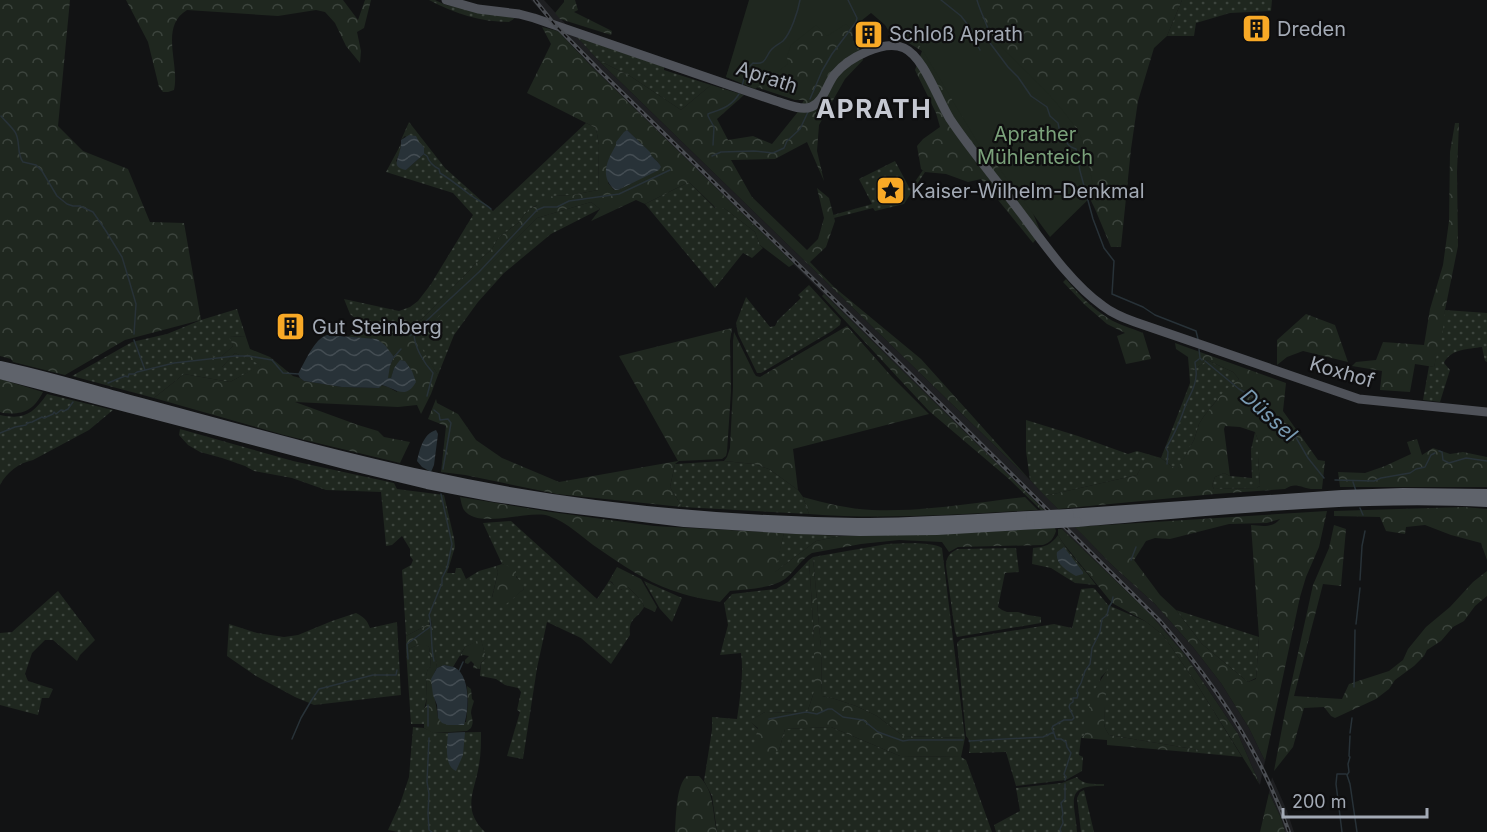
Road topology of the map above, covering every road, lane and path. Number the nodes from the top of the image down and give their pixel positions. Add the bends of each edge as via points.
1 (446, 0) edge
2 (1197, 343) joint
3 (0, 366) edge
4 (0, 374) edge
5 (18, 374) junction
6 (1487, 412) edge
7 (1487, 494) edge
8 (1426, 497) junction
9 (1487, 502) edge

1 - 2 main road, Aprath via 527,16 796,107 815,105 836,73 852,59 890,45 906,49 918,59 956,127 1075,282 1116,314
2 - 6 main road, Koxhof via 1359,399
3 - 5 highway
4 - 5 highway
5 - 8 highway, bridge via 427,484 593,512 719,525 937,530 1258,504
7 - 8 highway
8 - 9 highway

